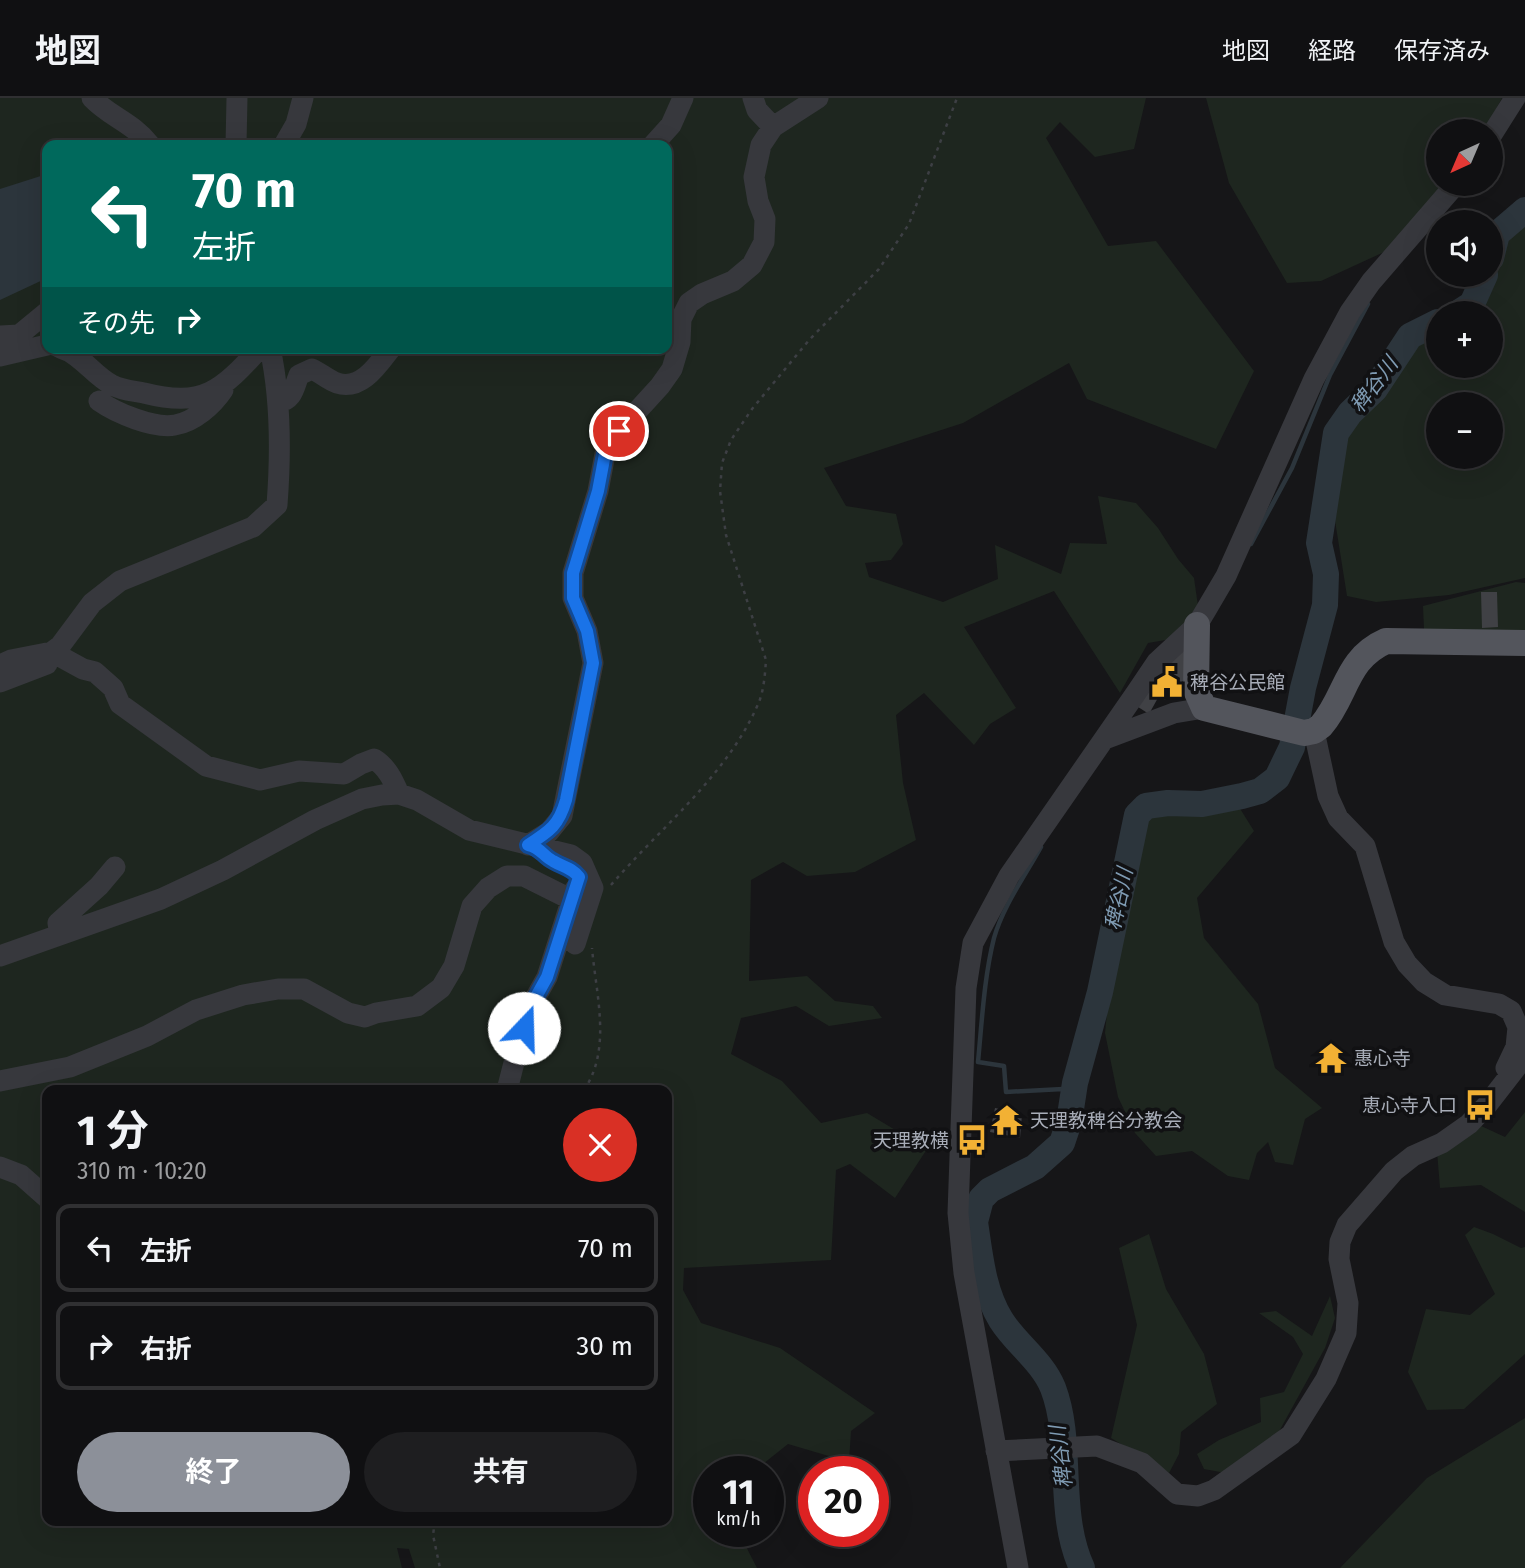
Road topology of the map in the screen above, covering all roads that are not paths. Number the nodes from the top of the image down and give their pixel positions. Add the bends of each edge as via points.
1 (92, 98) edge
2 (237, 98) edge
3 (303, 98) edge
4 (683, 98) edge
5 (753, 98) edge
6 (818, 98) edge
7 (1516, 98) edge
8 (1502, 119) edge
9 (773, 127) junction
10 (146, 140) edge
11 (236, 140) edge
12 (287, 140) edge
13 (658, 140) edge
14 (1446, 196) edge
15 (42, 316) edge
16 (0, 336) edge
17 (42, 346) edge
18 (74, 354) edge
19 (254, 354) edge
20 (271, 354) edge
21 (386, 354) edge
22 (0, 356) edge
23 (230, 380) junction
24 (99, 401) dead end
25 (278, 402) junction
26 (1197, 625) junction
27 (1525, 643) edge
28 (59, 656) junction
29 (0, 665) edge
30 (0, 682) edge
31 (1204, 708) junction
32 (1299, 731) junction
33 (1105, 739) junction
34 (399, 794) junction
35 (537, 848) junction
36 (116, 867) dead end
37 (536, 880) junction
38 (572, 900) junction
39 (60, 935) junction
40 (585, 941) road end
41 (0, 956) edge
42 (1525, 1056) edge
43 (0, 1081) edge
44 (1506, 1081) junction
45 (508, 1085) edge
46 (0, 1167) edge
47 (42, 1194) edge
48 (996, 1451) junction
49 (1017, 1568) edge

1 - 10 street
2 - 11 street
3 - 12 street
4 - 13 street via 671,125
5 - 9 street via 757,110
6 - 9 street
7 - 8 street
9 - 35 street via 761,145 754,177 765,219 764,242 752,265 733,281 690,303 681,319 672,369 605,454 573,573 573,598 587,631 593,663 562,816
14 - 26 street via 1349,312 1226,576
15 - 16 street via 19,335
17 - 22 street
18 - 23 street via 114,386 156,396 187,400
19 - 23 street
20 - 25 street
21 - 25 street via 365,379 346,386 312,369 299,375 291,397
23 - 24 street via 199,414 175,425 123,415
25 - 28 street via 277,505 253,527 120,581 92,603 60,646
26 - 31 main road via 1196,690
26 - 33 street via 1157,662
27 - 32 main road via 1386,641 1357,662 1327,720
28 - 29 street
28 - 30 street
28 - 34 street via 95,671 113,688 120,704 206,766 260,780 299,771 344,774 374,760 382,764
31 - 32 main road
31 - 33 street via 1174,713
32 - 44 street via 1338,818 1365,846 1394,942 1407,964 1445,995 1499,1004 1511,1011 1518,1027
33 - 48 street via 1009,876 972,943 966,988 958,1213 964,1273
34 - 35 street via 469,830
34 - 39 street via 362,799 161,899
35 - 37 street
35 - 38 street via 579,877
35 - 40 street via 571,855 582,863 593,888
36 - 39 street via 58,923
37 - 38 street
37 - 43 street via 507,876 488,888 472,906 454,966 441,988 417,1006 365,1017 304,989 255,993 197,1010 70,1067
38 - 45 street via 547,977 532,1004
39 - 41 street
42 - 44 street
44 - 48 street via 1469,1124 1394,1171 1347,1225 1339,1259 1348,1303 1346,1334 1326,1379 1291,1435 1214,1490 1198,1496 1177,1494 1142,1463 1097,1446
46 - 47 street via 21,1175
48 - 49 street

